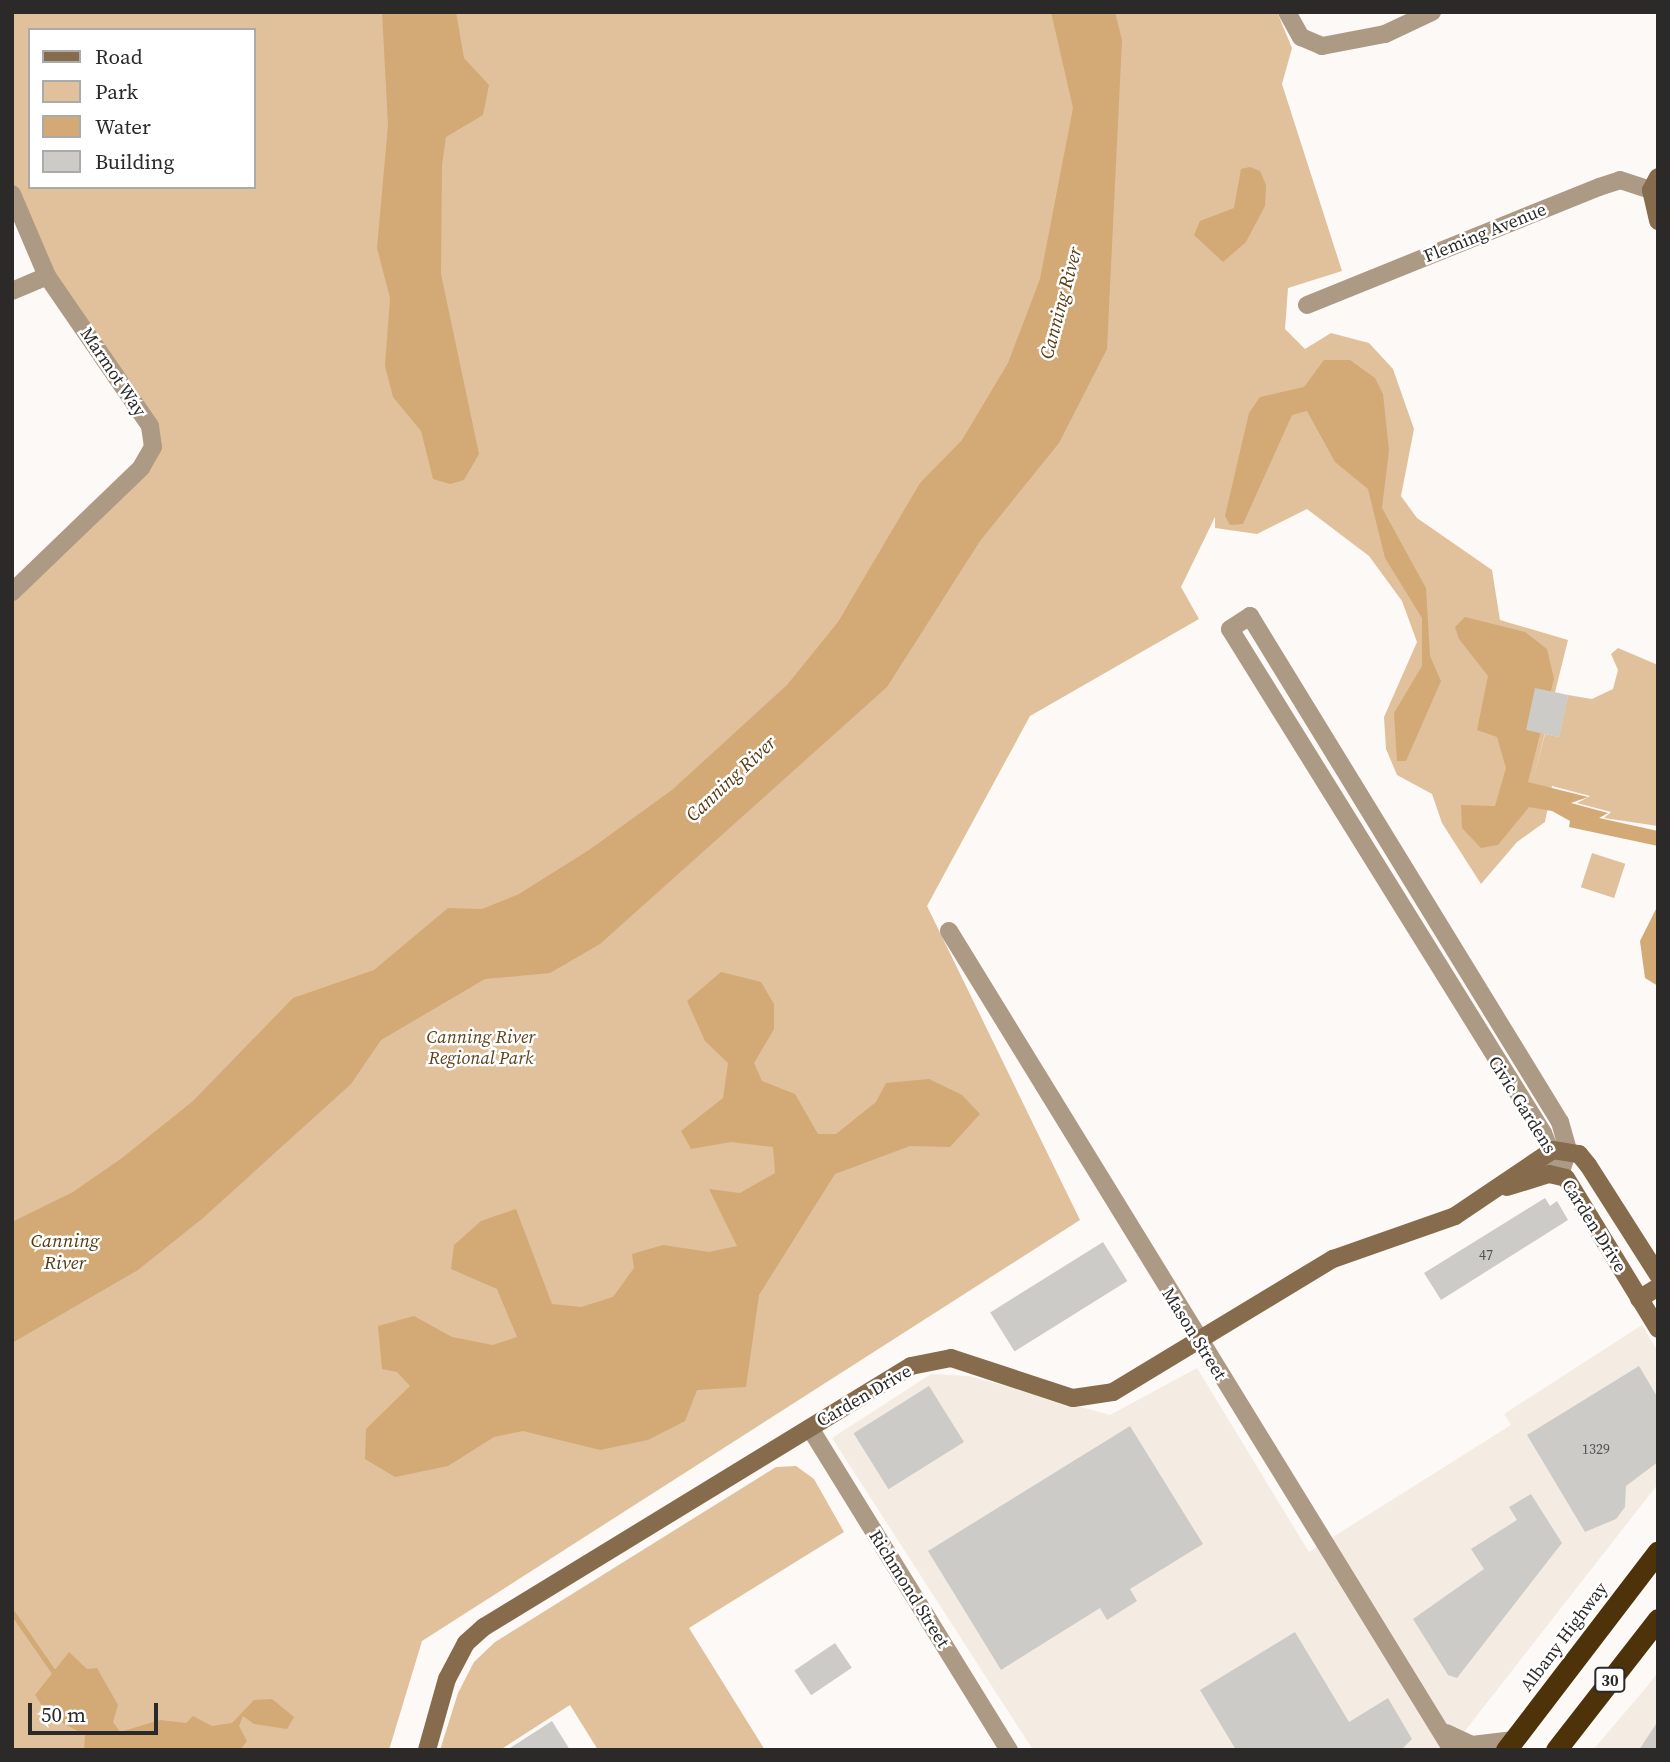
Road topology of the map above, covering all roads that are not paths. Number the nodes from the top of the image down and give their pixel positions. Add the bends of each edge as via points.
1 (1287, 12) edge
2 (1432, 12) edge
3 (1654, 184) edge
4 (12, 194) edge
5 (1658, 221) edge
6 (47, 276) junction
7 (12, 291) edge
8 (1307, 305) dead end
9 (12, 592) edge
10 (949, 931) dead end
11 (1560, 1150) junction
12 (1560, 1174) junction
13 (1503, 1188) junction
14 (1658, 1275) edge
15 (1658, 1287) edge
16 (1639, 1299) junction
17 (1658, 1329) edge
18 (1198, 1341) junction
19 (810, 1428) junction
20 (1658, 1551) edge
21 (1658, 1619) edge
22 (1449, 1741) edge
23 (1510, 1745) edge
24 (1555, 1747) edge
25 (427, 1750) edge
26 (1009, 1750) edge

1 - 2 street via 1301,37 1322,46 1385,34
3 - 5 street
3 - 8 street, Fleming Avenue via 1620,180 1599,187
4 - 6 street, Marmot Way
6 - 7 street
6 - 9 street, Marmot Way via 150,426 153,447 141,468
10 - 18 street, Mason Street
11 - 11 street, Civic Gardens via 1230,629 1250,616 1560,1122
11 - 12 street, Civic Gardens
11 - 13 street, Carden Drive
11 - 14 street, Carden Drive via 1588,1165
12 - 13 street, Carden Drive
12 - 16 street, Carden Drive
13 - 18 street, Carden Drive via 1423,1230 1333,1259
15 - 16 street
16 - 17 street, Carden Drive
18 - 19 street, Carden Drive via 1113,1392 1073,1398 951,1358 911,1366
18 - 22 street, Mason Street
19 - 25 street, Carden Drive via 484,1627 466,1643 447,1679
19 - 26 street, Richmond Street
20 - 23 highway, Albany Highway / 30
21 - 24 highway, 30
22 - 23 street, Mason Street

